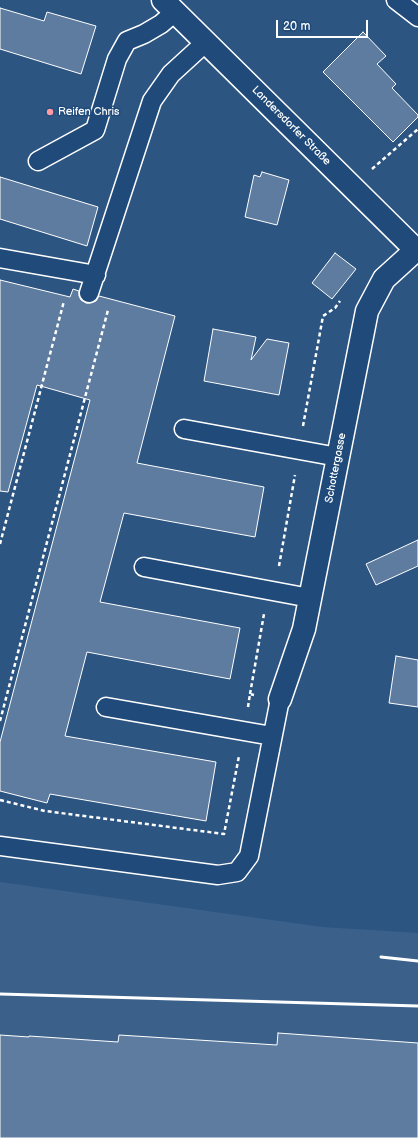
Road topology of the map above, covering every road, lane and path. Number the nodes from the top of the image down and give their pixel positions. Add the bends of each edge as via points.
1 (396, 0) edge
2 (169, 6) edge
3 (418, 17) edge
4 (206, 42) junction
5 (418, 129) edge
6 (38, 161) dead end
7 (352, 186) junction
8 (417, 251) edge
9 (0, 258) edge
10 (72, 270) junction
11 (96, 275) junction
12 (89, 294) dead end
13 (344, 296) dead end
14 (109, 306) dead end
15 (184, 429) dead end
16 (299, 450) junction
17 (338, 457) junction
18 (0, 544) edge
19 (144, 567) dead end
20 (271, 590) junction
21 (310, 598) junction
22 (250, 694) junction
23 (280, 699) junction
24 (106, 707) dead end
25 (0, 721) edge
26 (244, 731) junction
27 (272, 736) junction
28 (0, 800) edge
29 (0, 846) edge

1 - 3 lane
2 - 4 street, Landersdorfer Straße
2 - 6 lane via 161,24 127,41 117,59 95,130
4 - 7 street, Landersdorfer Straße
4 - 11 lane via 171,74 152,101
5 - 7 path
7 - 8 street, Landersdorfer Straße
8 - 17 street, Schottergasse via 384,279 367,311
9 - 10 lane
10 - 11 lane
10 - 18 path
11 - 12 lane
13 - 16 path via 335,308 323,316
14 - 25 path
15 - 16 lane
16 - 17 lane
16 - 20 path
17 - 21 street, Schottergasse
19 - 20 lane
20 - 21 lane
20 - 22 path
21 - 23 street, Schottergasse via 304,629
22 - 23 path
22 - 26 path
23 - 27 lane
24 - 26 lane
26 - 27 lane
26 - 28 path via 224,834 45,811
27 - 29 lane via 249,856 237,872 218,875

